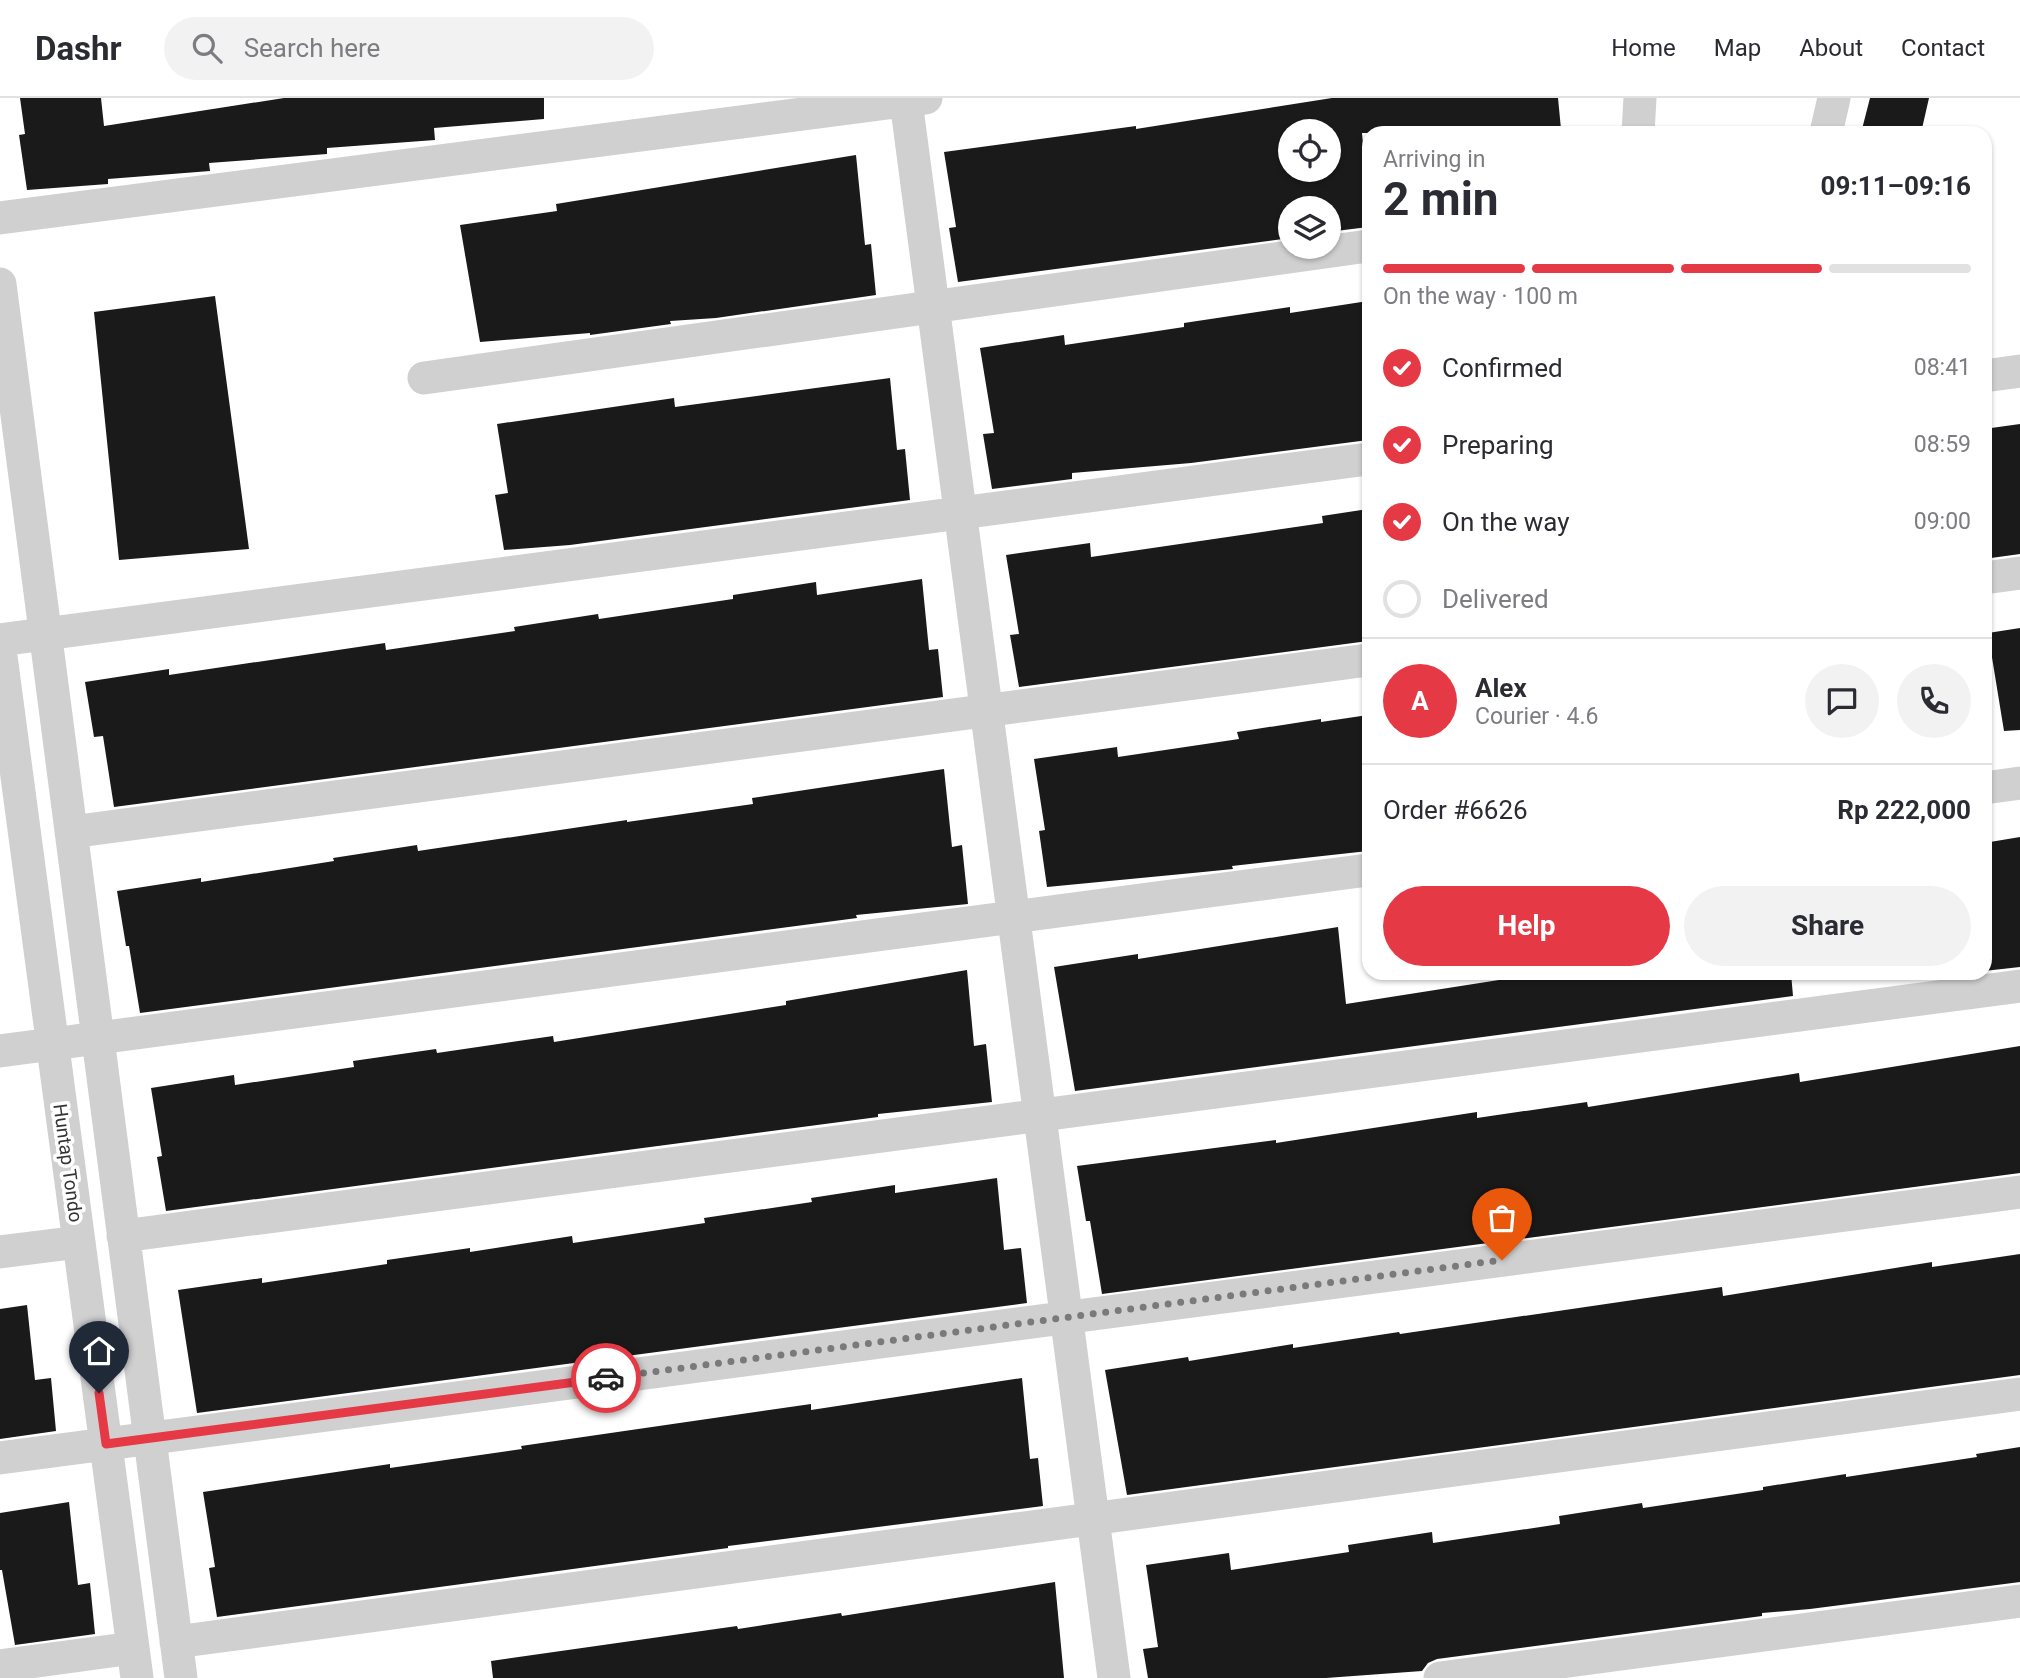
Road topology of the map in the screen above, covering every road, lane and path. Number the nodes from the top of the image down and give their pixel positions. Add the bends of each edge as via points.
1 (1640, 98) edge
2 (1833, 98) edge
3 (916, 99) edge
4 (1639, 126) edge
5 (1827, 126) edge
6 (0, 218) edge
7 (1362, 247) edge
8 (0, 284) edge
9 (933, 308) junction
10 (2020, 372) edge
11 (1992, 375) edge
12 (424, 378) dead end
13 (1362, 460) edge
14 (960, 513) junction
15 (2020, 573) edge
16 (1992, 577) edge
17 (46, 634) junction
18 (0, 640) edge
19 (0, 649) edge
20 (1362, 661) edge
21 (986, 711) junction
22 (2020, 783) edge
23 (1992, 787) edge
24 (71, 832) junction
25 (13, 840) edge
26 (1362, 871) edge
27 (1013, 917) junction
28 (2020, 986) edge
29 (98, 1039) junction
30 (52, 1045) junction
31 (0, 1052) edge
32 (1040, 1116) junction
33 (2020, 1192) edge
34 (123, 1236) junction
35 (79, 1242) junction
36 (0, 1252) edge
37 (1067, 1318) junction
38 (2020, 1394) edge
39 (149, 1438) junction
40 (106, 1444) junction
41 (0, 1458) edge
42 (1093, 1520) junction
43 (2020, 1601) edge
44 (176, 1642) junction
45 (135, 1663) edge
46 (0, 1666) edge
47 (181, 1678) edge
48 (1114, 1678) edge
49 (1440, 1678) edge

1 - 4 street
2 - 5 street
3 - 6 street
3 - 9 street
7 - 9 street
8 - 17 street
9 - 12 street
9 - 14 street
10 - 11 street
13 - 14 street
14 - 17 street
14 - 21 street
15 - 16 street
17 - 18 street
17 - 24 street
19 - 25 street, Huntap Tondo
20 - 21 street
21 - 24 street
21 - 27 street
22 - 23 street
24 - 29 street
25 - 30 street, Huntap Tondo
26 - 27 street
27 - 29 street
27 - 32 street
28 - 32 street
29 - 30 street
29 - 34 street
30 - 31 street
30 - 35 street, Huntap Tondo
32 - 34 street
32 - 37 street
33 - 37 street
34 - 39 street
35 - 36 street
35 - 40 street, Huntap Tondo
37 - 39 street
37 - 42 street
38 - 42 street
39 - 40 street
39 - 44 street
40 - 41 street
40 - 45 street, Huntap Tondo
42 - 44 street
42 - 48 street
43 - 49 street
44 - 47 street
45 - 46 street

